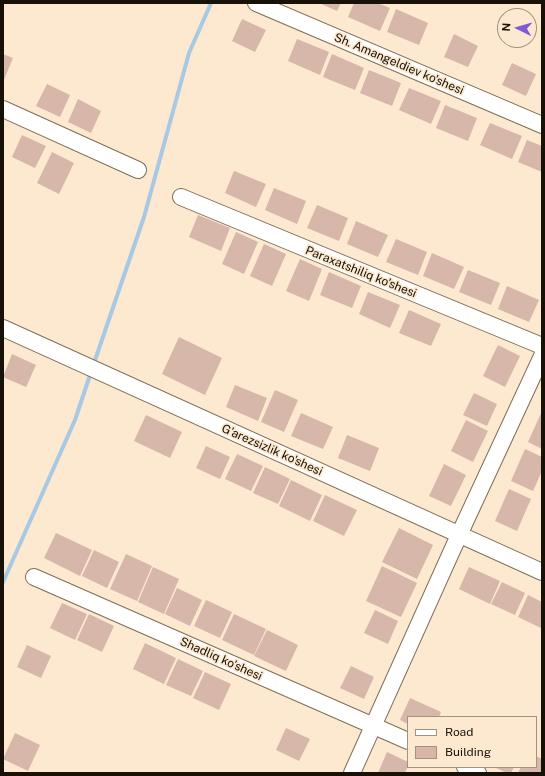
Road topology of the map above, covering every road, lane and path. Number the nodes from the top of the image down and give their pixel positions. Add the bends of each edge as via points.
1 (256, 3) edge
2 (3, 109) edge
3 (542, 125) edge
4 (138, 170) dead end
5 (181, 197) dead end
6 (3, 328) edge
7 (542, 346) edge
8 (542, 356) edge
9 (459, 535) junction
10 (542, 572) edge
11 (34, 577) dead end
12 (374, 727) junction
13 (407, 741) edge
14 (467, 768) edge
15 (352, 773) edge
16 (478, 773) edge

1 - 3 street, Sh. Amangeldiev ko'shesi
2 - 4 street
5 - 7 street, Paraxatshiliq ko'shesi
6 - 9 street, G'arezsizlik ko'shesi
8 - 9 street
9 - 10 street, G'arezsizlik ko'shesi
9 - 12 street
11 - 12 street, Shadliq ko'shesi
12 - 13 street, Shadliq ko'shesi
12 - 15 street
14 - 16 street

